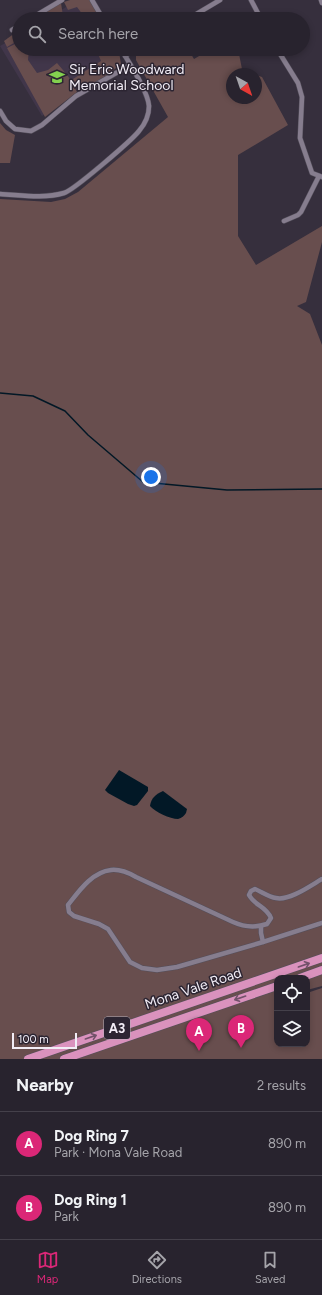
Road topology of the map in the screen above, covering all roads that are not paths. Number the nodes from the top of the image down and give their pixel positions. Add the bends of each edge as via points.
1 (62, 0) edge
2 (92, 0) edge
3 (220, 0) edge
4 (251, 0) edge
5 (321, 0) edge
6 (322, 3) edge
7 (42, 12) edge
8 (99, 12) edge
9 (200, 12) edge
10 (257, 12) edge
11 (125, 56) edge
12 (281, 56) edge
13 (130, 65) junction
14 (0, 111) edge
15 (321, 177) edge
16 (0, 194) edge
17 (284, 221) dead end
18 (322, 879) edge
19 (322, 923) edge
20 (261, 926) junction
21 (263, 942) junction
22 (322, 958) edge
23 (322, 970) edge
24 (308, 975) edge
25 (274, 987) edge
26 (28, 1059) edge
27 (64, 1059) edge

1 - 7 street
2 - 8 street
3 - 9 street
4 - 10 street
5 - 6 street
11 - 13 street
12 - 15 street via 298,83 302,97 300,138 312,173
13 - 14 street via 76,96 42,125 31,131 16,129 6,121
13 - 16 street via 149,104 146,120 138,132 66,193 47,197
15 - 17 street via 301,212
18 - 20 street via 286,898 277,899 255,889 251,891 251,898 268,911 271,918 267,924
19 - 21 street
20 - 21 street
20 - 21 street via 243,926 232,922 136,876 113,869 100,873 88,881 68,905 69,912 74,916 108,929 130,962 147,969 177,967
26 -> 22 highway, Mona Vale Road / A3
23 - 24 highway
25 -> 27 highway, Mona Vale Road / A3

